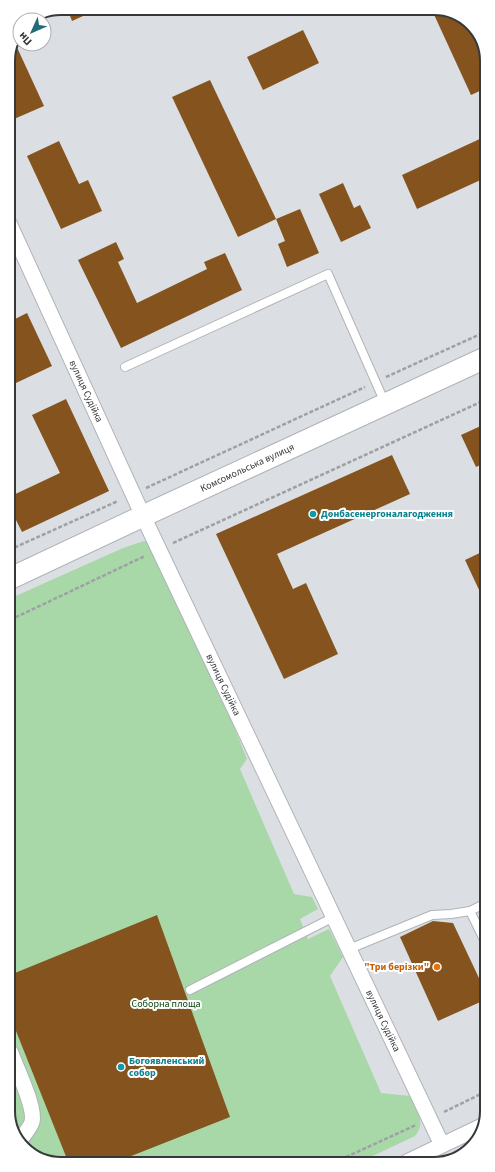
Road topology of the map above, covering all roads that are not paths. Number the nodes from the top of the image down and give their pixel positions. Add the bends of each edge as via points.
1 (15, 238) edge
2 (480, 360) edge
3 (125, 367) dead end
4 (385, 404) junction
5 (143, 516) junction
6 (15, 576) edge
7 (480, 906) edge
8 (470, 911) junction
9 (334, 917) junction
10 (480, 932) edge
11 (349, 949) junction
12 (190, 990) dead end
13 (15, 1064) edge
14 (476, 1129) edge
15 (23, 1136) edge
16 (442, 1145) junction
17 (417, 1157) edge

1 - 5 street, вулиця Судійка
2 - 4 street, Комсомольська вулиця
3 - 4 lane via 328,274
4 - 5 street, Комсомольська вулиця
5 - 6 street, Комсомольська вулиця
5 - 9 street, вулиця Судійка
7 - 8 lane
8 - 10 lane
8 - 11 lane via 432,915
9 - 11 street, вулиця Судійка
9 - 12 lane
11 - 16 street, вулиця Судійка
13 - 15 street via 31,1106 32,1123
14 - 16 street
16 - 17 street

